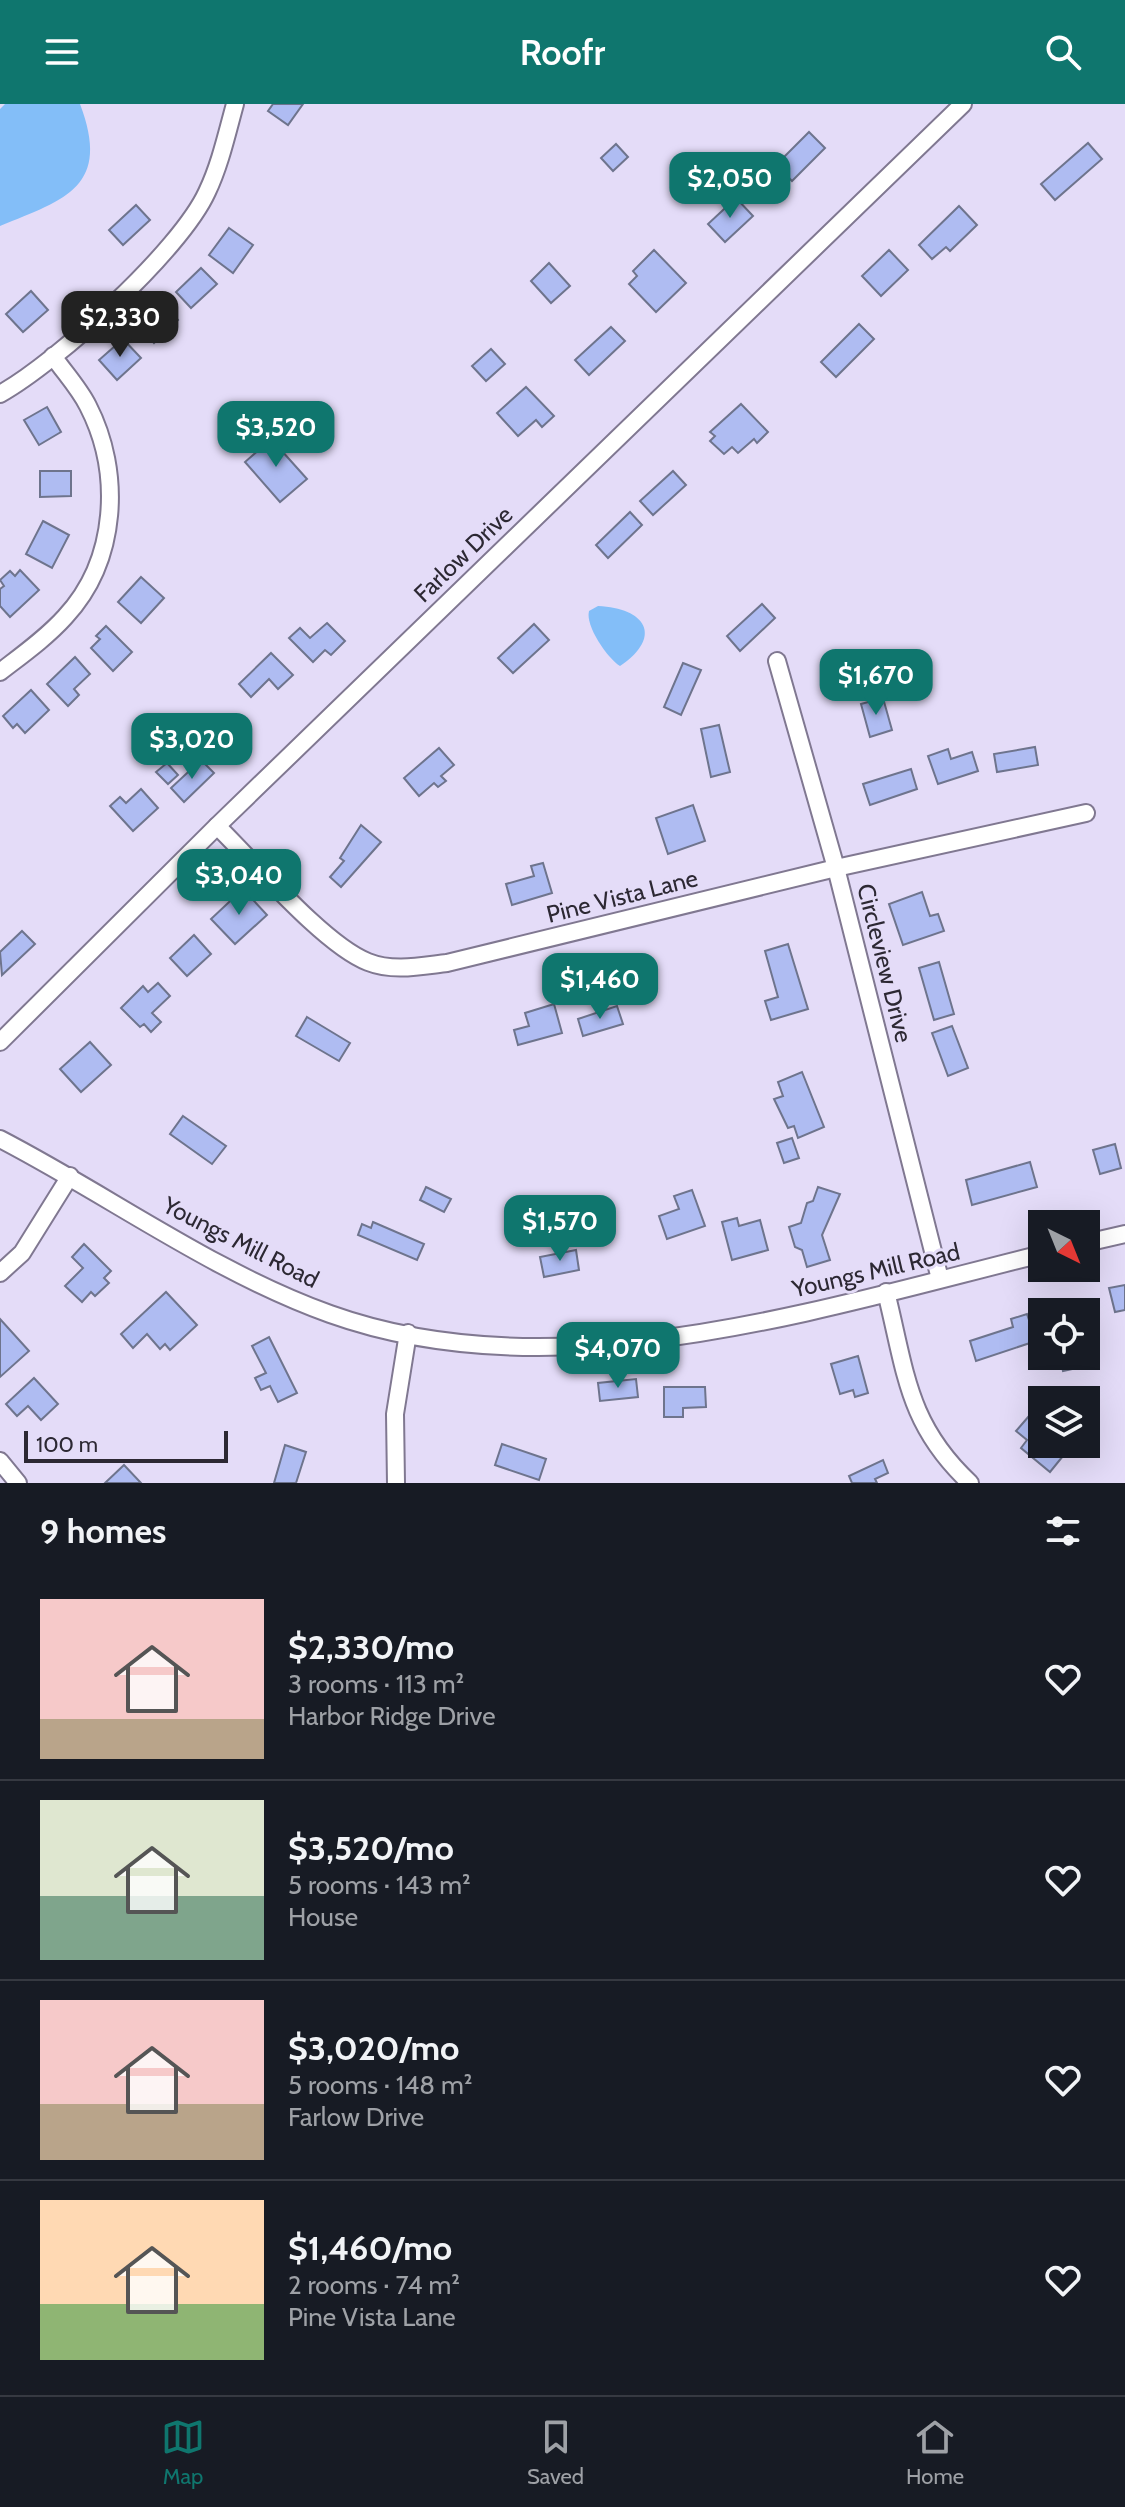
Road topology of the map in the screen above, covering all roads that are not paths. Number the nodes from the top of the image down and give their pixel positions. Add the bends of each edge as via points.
1 (235, 104) edge
2 (963, 104) edge
3 (53, 356) junction
4 (0, 394) edge
5 (777, 661) dead end
6 (0, 672) edge
7 (1086, 813) dead end
8 (217, 826) junction
9 (836, 868) junction
10 (0, 1042) edge
11 (0, 1139) edge
12 (70, 1176) junction
13 (1125, 1234) edge
14 (1100, 1240) edge
15 (1028, 1257) edge
16 (0, 1273) edge
17 (940, 1279) junction
18 (886, 1292) junction
19 (408, 1333) junction
20 (0, 1461) edge
21 (18, 1483) edge
22 (396, 1483) edge
23 (970, 1483) edge

1 - 3 street via 206,194 162,257
2 - 8 street, Farlow Drive
3 - 4 street
3 - 6 street via 88,405 111,471 109,518 86,588 66,616
5 - 9 street, Circleview Drive
7 - 9 street, Pine Vista Lane
8 - 9 street, Pine Vista Lane via 338,945 368,962 397,968 447,963
8 - 10 street, Farlow Drive
9 - 17 street, Circleview Drive
11 - 12 street, Youngs Mill Road
12 - 16 street via 22,1253
12 - 19 street, Youngs Mill Road via 256,1283 329,1314
13 - 14 street
15 - 17 street, Youngs Mill Road
17 - 18 street, Youngs Mill Road
18 - 19 street, Youngs Mill Road via 752,1324 618,1341 483,1345
18 - 23 street via 915,1412
19 - 22 street via 395,1414
20 - 21 street

